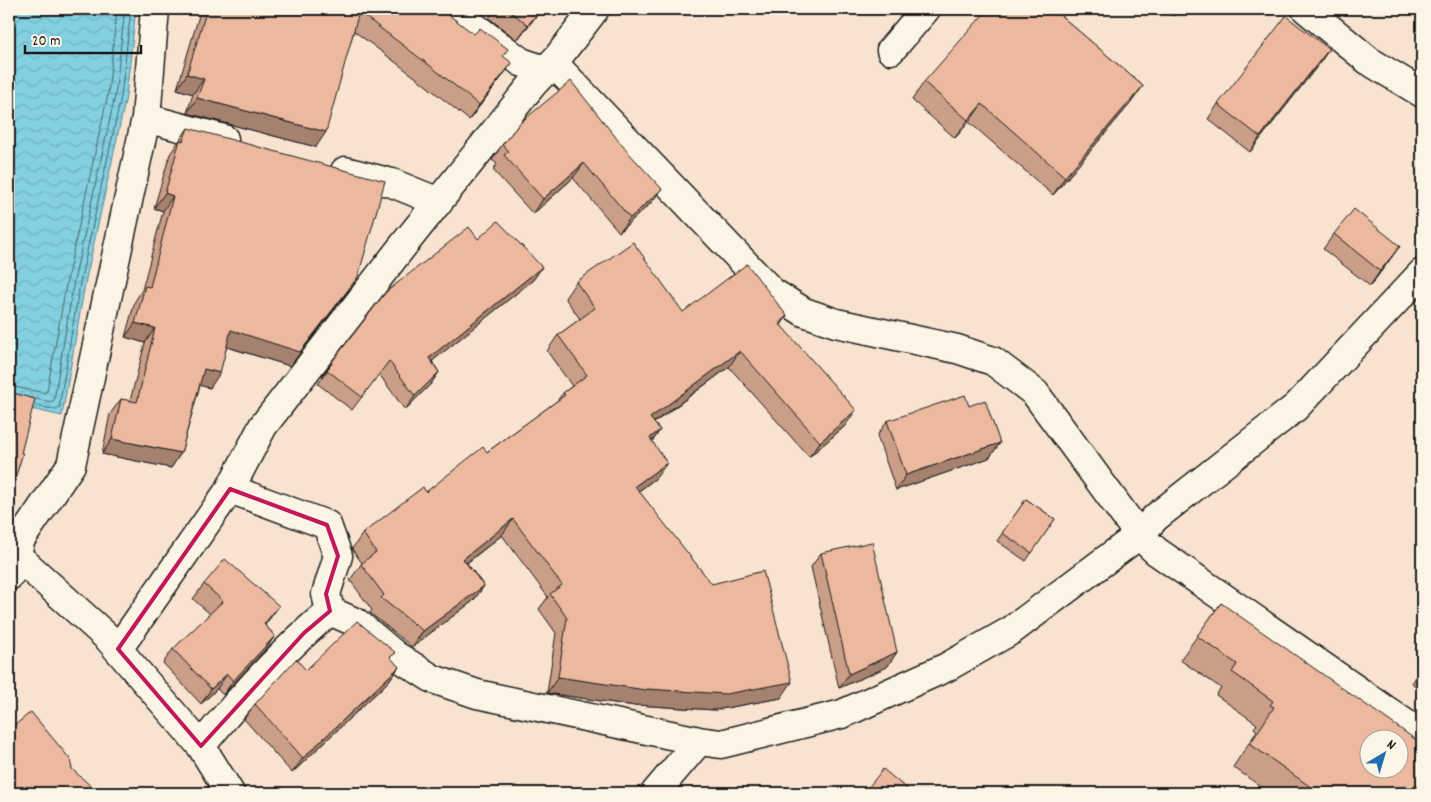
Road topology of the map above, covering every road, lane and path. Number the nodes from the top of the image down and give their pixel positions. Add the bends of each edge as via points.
1 (155, 9) edge
2 (451, 9) edge
3 (595, 9) edge
4 (926, 9) edge
5 (1306, 9) edge
6 (891, 50) dead end
7 (544, 70) junction
8 (1422, 93) edge
9 (146, 118) junction
10 (250, 146) edge
11 (326, 166) edge
12 (439, 202) junction
13 (1422, 272) edge
14 (230, 489) junction
15 (1139, 535) junction
16 (11, 561) edge
17 (330, 611) junction
18 (118, 649) junction
19 (1422, 735) edge
20 (699, 741) junction
21 (201, 746) junction
22 (230, 793) edge
23 (655, 793) edge

1 - 9 street
2 - 7 street via 521,62
3 - 7 street
4 - 6 street
5 - 8 street via 1369,61
7 - 12 street
7 - 15 street via 561,71 772,292 804,312 836,323 957,349 993,361 1036,393
9 - 10 street
9 - 16 street via 71,465 21,539
11 - 12 street via 392,183
12 - 14 street via 263,426
13 - 15 street via 1296,408 1156,517
14 - 17 street via 327,526 338,556 326,594
14 - 18 street
15 - 19 street via 1156,551
15 - 20 street via 1012,630 947,667 842,714 721,744
16 - 18 street
17 - 20 street via 357,623 395,655 432,678 477,694
17 - 21 street via 304,633 220,721
18 - 21 street
20 - 23 street
21 - 22 street

